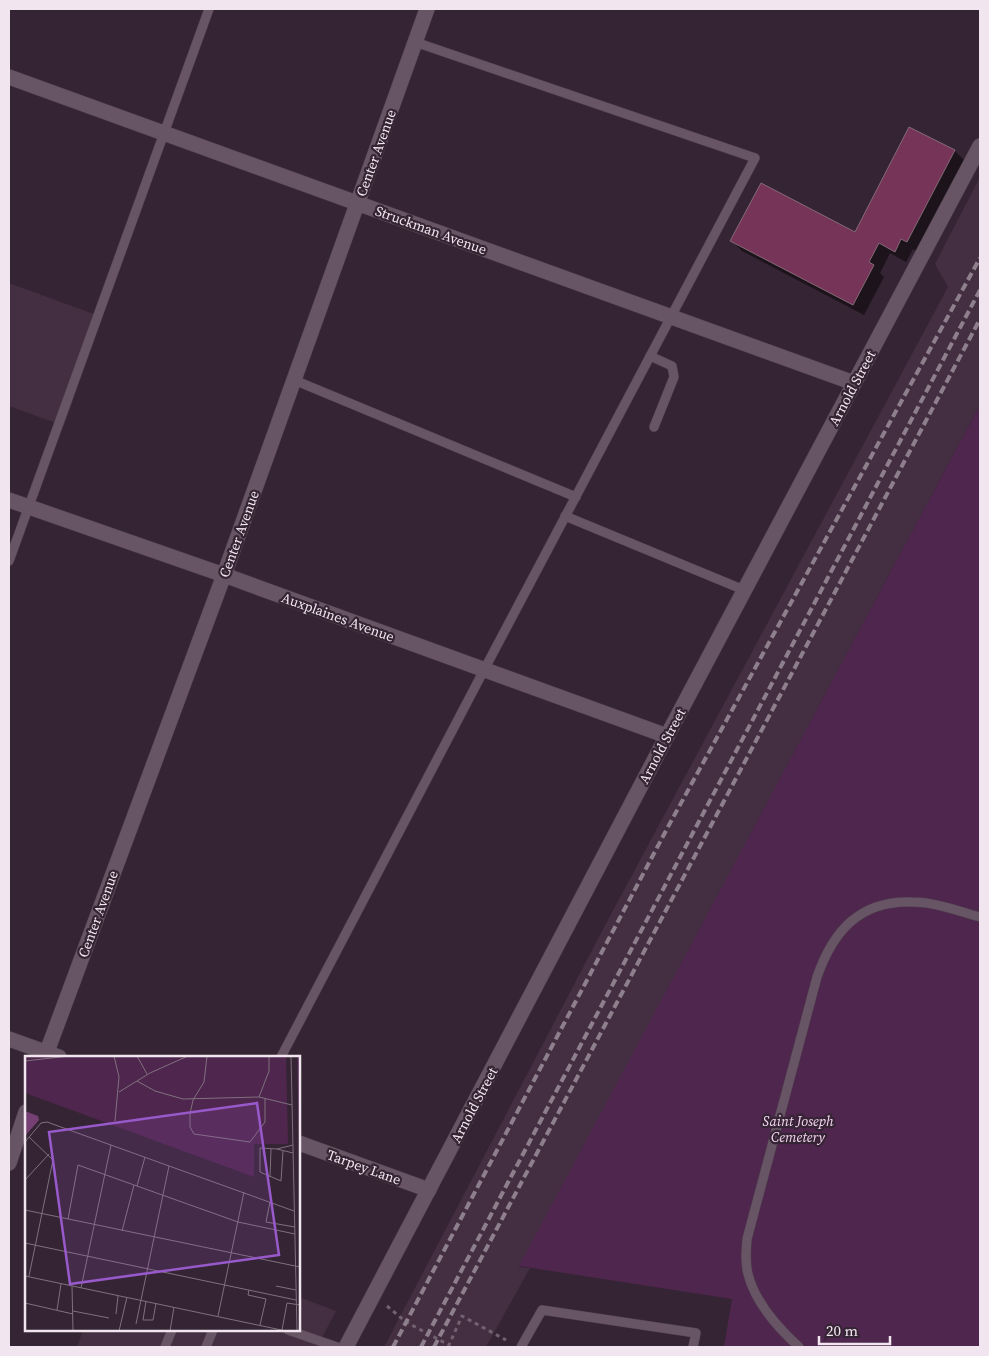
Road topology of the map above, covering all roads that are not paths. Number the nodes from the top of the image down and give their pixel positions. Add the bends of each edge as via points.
1 (209, 9) edge
2 (427, 9) edge
3 (416, 42) junction
4 (9, 77) edge
5 (165, 134) junction
6 (980, 146) edge
7 (358, 204) junction
8 (671, 317) junction
9 (650, 356) junction
10 (294, 380) junction
11 (854, 383) junction
12 (654, 427) dead end
13 (576, 497) junction
14 (9, 500) edge
15 (28, 507) junction
16 (565, 516) junction
17 (9, 561) edge
18 (224, 575) junction
19 (744, 590) junction
20 (484, 670) junction
21 (667, 736) junction
22 (980, 917) edge
23 (9, 1039) edge
24 (50, 1056) edge
25 (282, 1056) edge
26 (25, 1115) edge
27 (300, 1144) edge
28 (9, 1163) edge
29 (429, 1190) junction
30 (172, 1331) edge
31 (213, 1331) edge
32 (291, 1331) edge
33 (165, 1347) edge
34 (206, 1347) edge
35 (337, 1347) edge
36 (346, 1347) edge
37 (521, 1347) edge
38 (693, 1347) edge
39 (799, 1347) edge

1 - 5 lane
2 - 3 street, Center Avenue
3 - 7 street, Center Avenue
3 - 8 lane via 755,158
4 - 5 street, Struckman Avenue
5 - 7 street, Struckman Avenue
5 - 15 lane
6 - 11 street, Arnold Street
7 - 8 street, Struckman Avenue
7 - 10 street, Center Avenue
8 - 9 lane
8 - 11 street, Struckman Avenue
9 - 12 lane via 672,366 674,377
9 - 13 lane
10 - 13 lane
10 - 18 street, Center Avenue
11 - 19 street, Arnold Street
13 - 16 lane
14 - 15 street, Auxplaines Avenue
15 - 17 lane
15 - 18 street, Auxplaines Avenue
16 - 19 lane
16 - 20 lane
18 - 20 street, Auxplaines Avenue
18 - 24 street, Center Avenue
19 - 21 street, Arnold Street
20 - 21 street, Auxplaines Avenue
20 - 25 lane
21 - 29 street, Arnold Street
22 - 39 lane via 913,902 879,906 846,925 824,958 746,1249 748,1275 755,1292 770,1316
23 - 24 street
26 - 28 street
27 - 29 street, Tarpey Lane
29 - 36 street, Arnold Street
30 - 33 lane
31 - 34 lane
32 - 35 lane
37 - 38 lane via 542,1310 696,1334

